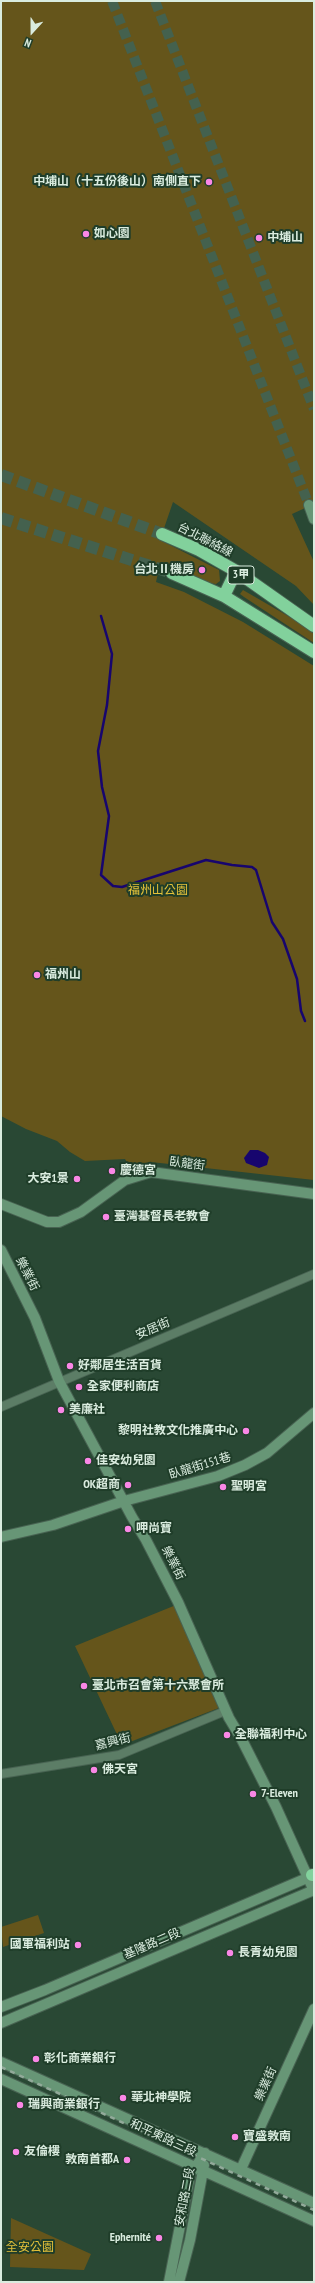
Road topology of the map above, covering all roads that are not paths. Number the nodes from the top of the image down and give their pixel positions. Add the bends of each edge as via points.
1 (309, 505) tunnel mouth
2 (314, 519) edge
3 (162, 534) tunnel mouth
4 (236, 571) junction
5 (172, 573) tunnel mouth
6 (224, 596) junction
7 (314, 626) edge
8 (314, 652) edge
9 (314, 1194) edge
10 (1, 1204) edge
11 (1, 1250) edge
12 (314, 1274) edge
13 (59, 1381) junction
14 (1, 1407) edge
15 (314, 1413) edge
16 (124, 1501) junction
17 (1, 1537) edge
18 (225, 1711) junction
19 (1, 1774) edge
20 (312, 1875) edge
21 (314, 1890) edge
22 (1, 2007) edge
23 (314, 2009) edge
24 (1, 2023) edge
25 (1, 2062) edge
26 (1, 2079) edge
27 (204, 2154) junction
28 (199, 2169) junction
29 (241, 2169) junction
30 (314, 2203) edge
31 (314, 2221) edge
32 (169, 2282) edge
33 (179, 2282) edge

1 - 2 street
3 - 4 highway, 台北聯絡線 / 3甲 via 199,550
4 - 6 highway
4 - 7 highway, 台北聯絡線 / 3甲
5 - 6 highway, 3甲
6 - 8 highway, 3甲
9 - 10 street, 臥龍街 via 151,1172 125,1180 81,1212 59,1222 47,1222
11 - 13 street, 樂業街 via 35,1318
12 - 13 street, 安居街
13 - 14 street, 安居街
13 - 16 street, 樂業街
15 - 16 street, 臥龍街151巷 via 267,1453 246,1465 218,1476
16 - 17 street, 臥龍街151巷 via 52,1525
16 - 18 street, 樂業街 via 178,1602
18 - 19 street, 嘉興街 via 119,1755
18 - 20 street, 樂業街
20 - 21 street, 樂業街
20 - 22 street, 基隆路二段
21 - 24 street, 基隆路二段
23 - 29 street, 樂業街
25 - 27 street, 和平東路三段
26 - 28 street, 和平東路三段
27 - 28 street, 安和路二段
27 - 29 street, 和平東路三段
28 - 31 street, 和平東路三段
28 - 32 street, 安和路二段 via 190,2175
28 - 33 street, 安和路二段
29 - 30 street, 和平東路三段

